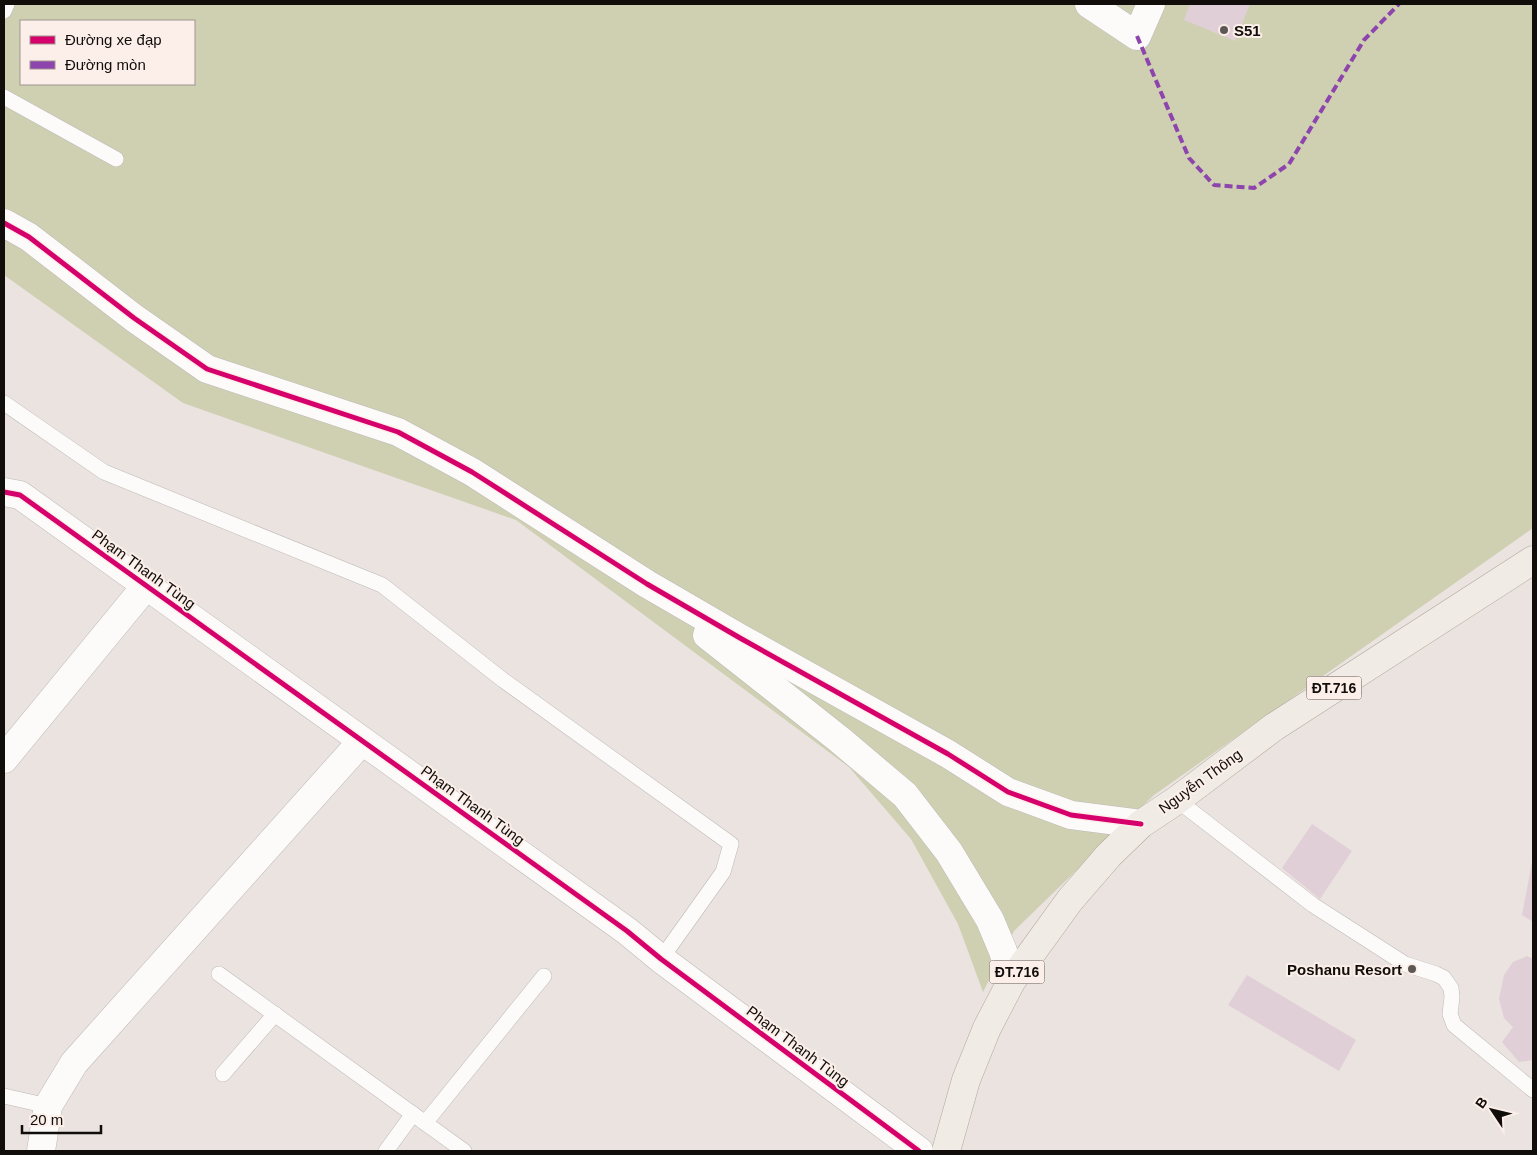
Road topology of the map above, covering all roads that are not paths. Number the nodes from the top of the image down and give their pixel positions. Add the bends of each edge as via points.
1 (7, 4) edge
2 (1089, 4) edge
3 (1152, 4) edge
4 (4, 11) edge
5 (4, 97) edge
6 (116, 159) dead end
7 (4, 223) edge
8 (4, 403) edge
9 (4, 492) edge
10 (1533, 560) edge
11 (647, 584) junction
12 (146, 586) junction
13 (362, 741) junction
14 (4, 759) edge
15 (1177, 800) junction
16 (1141, 824) junction
17 (661, 959) junction
18 (219, 974) dead end
19 (544, 976) dead end
20 (1012, 980) junction
21 (275, 1014) junction
22 (223, 1074) dead end
23 (1533, 1090) edge
24 (4, 1096) edge
25 (48, 1106) junction
26 (419, 1119) junction
27 (41, 1151) edge
28 (386, 1151) edge
29 (464, 1151) edge
30 (919, 1151) edge
31 (946, 1151) edge

1 - 4 lane
2 - 3 street via 1137,36
5 - 6 lane
7 - 11 street via 30,237 134,318 207,369 398,432 472,472
8 - 17 lane via 104,472 382,585 502,680 731,844 723,872
9 - 12 street, Phạm Thanh Tùng via 20,495
10 - 15 main road, Nguyễn Thông / ĐT.716 via 1274,726
11 - 16 street via 948,754 1008,792 1071,815
11 - 20 street via 905,795 950,852 990,920
12 - 13 street, Phạm Thanh Tùng
12 - 14 street
13 - 17 street, Phạm Thanh Tùng via 627,931
13 - 25 street via 74,1063
15 - 16 main road, Nguyễn Thông / ĐT.716
15 - 23 lane via 1313,905 1405,964 1444,978 1451,988 1450,1014 1454,1025
16 - 20 main road, Nguyễn Thông / ĐT.716 via 1070,900
17 - 30 street, Phạm Thanh Tùng
18 - 21 lane
19 - 26 lane
20 - 31 main road, Nguyễn Thông / ĐT.716 via 986,1028 966,1080
21 - 22 lane
21 - 26 lane
24 - 25 lane
25 - 27 street
26 - 28 lane
26 - 29 lane

